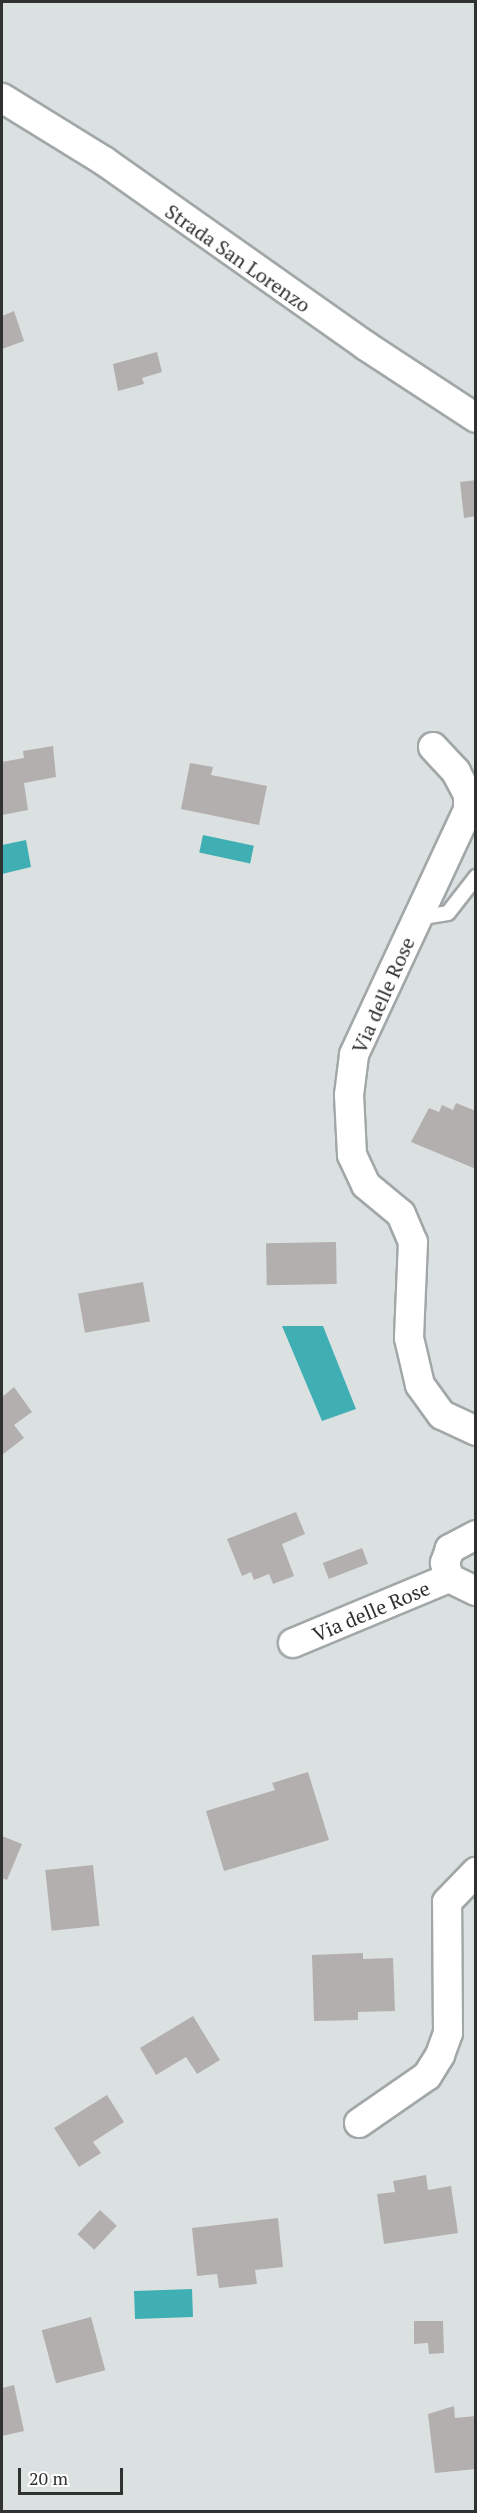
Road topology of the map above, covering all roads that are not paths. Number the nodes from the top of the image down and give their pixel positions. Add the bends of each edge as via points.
1 (2, 98) edge
2 (476, 418) edge
3 (433, 747) dead end
4 (476, 878) edge
5 (417, 918) junction
6 (476, 1431) edge
7 (476, 1535) edge
8 (449, 1578) junction
9 (476, 1591) edge
10 (293, 1643) dead end
11 (476, 1872) edge
12 (358, 2123) dead end

1 - 2 street, Strada San Lorenzo via 104,161 299,300
3 - 5 street, Via delle Rose via 456,772 468,795 468,810
4 - 5 lane via 448,913
5 - 6 street, Via delle Rose via 354,1055 349,1095 352,1155 366,1185 401,1214 413,1242 409,1338 420,1385 442,1414
7 - 8 street, Via delle Rose via 450,1549 445,1563
8 - 9 street, Via delle Rose
8 - 10 street, Via delle Rose
11 - 12 street via 447,1902 448,2033 440,2055 426,2076

